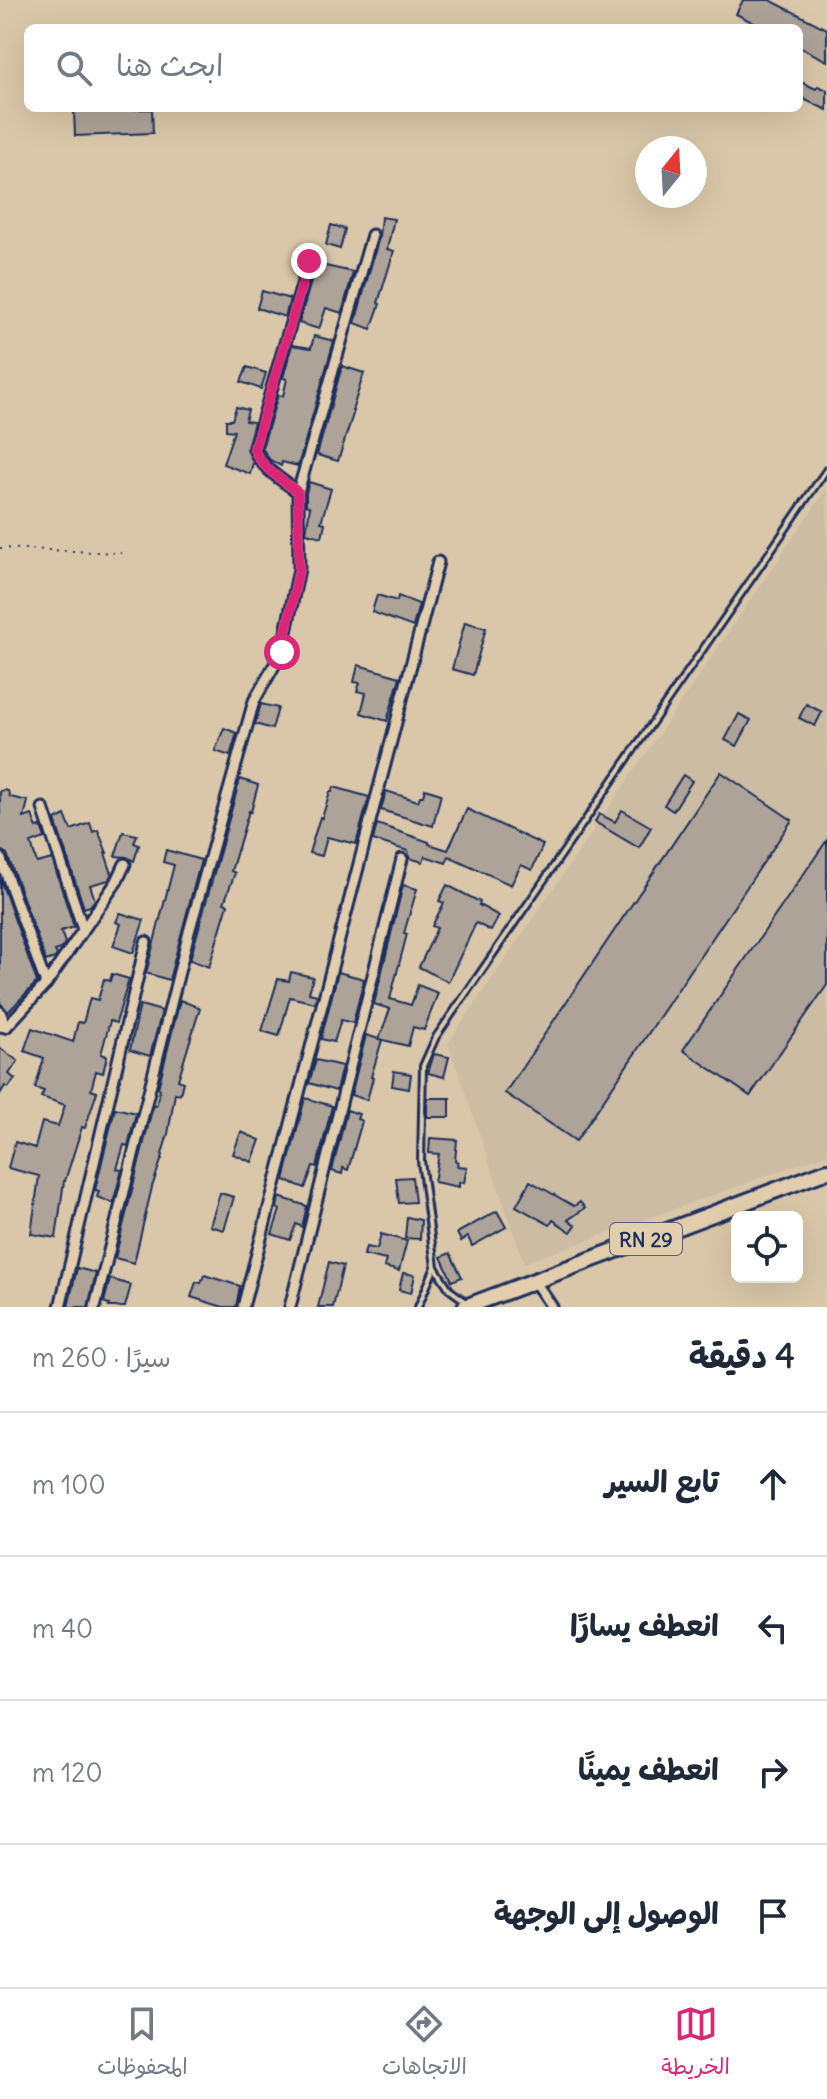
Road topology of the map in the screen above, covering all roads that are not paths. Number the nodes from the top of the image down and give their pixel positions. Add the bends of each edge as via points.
1 (372, 235) dead end
2 (309, 261) dead end
3 (827, 469) edge
4 (298, 492) junction
5 (438, 562) dead end
6 (43, 808) dead end
7 (0, 857) edge
8 (402, 859) dead end
9 (125, 864) dead end
10 (83, 929) junction
11 (146, 942) dead end
12 (46, 984) junction
13 (0, 1012) edge
14 (3, 1026) edge
15 (827, 1171) edge
16 (435, 1267) junction
17 (535, 1282) junction
18 (468, 1306) edge
19 (60, 1307) edge
20 (95, 1307) edge
21 (243, 1307) edge
22 (290, 1307) edge
23 (418, 1307) edge
24 (552, 1307) edge

1 - 4 street
2 - 4 street via 254,449 265,466
3 - 16 lane via 436,1037 423,1066 421,1161
4 - 20 street via 299,569 282,652 254,701 245,732
5 - 21 street
6 - 10 street
7 - 12 street
8 - 22 street
9 - 10 street
10 - 12 street
11 - 19 street
12 - 14 street
13 - 14 street
15 - 17 main road, RN 29
16 - 18 lane
16 - 23 lane
17 - 18 main road, RN 29
17 - 24 street

